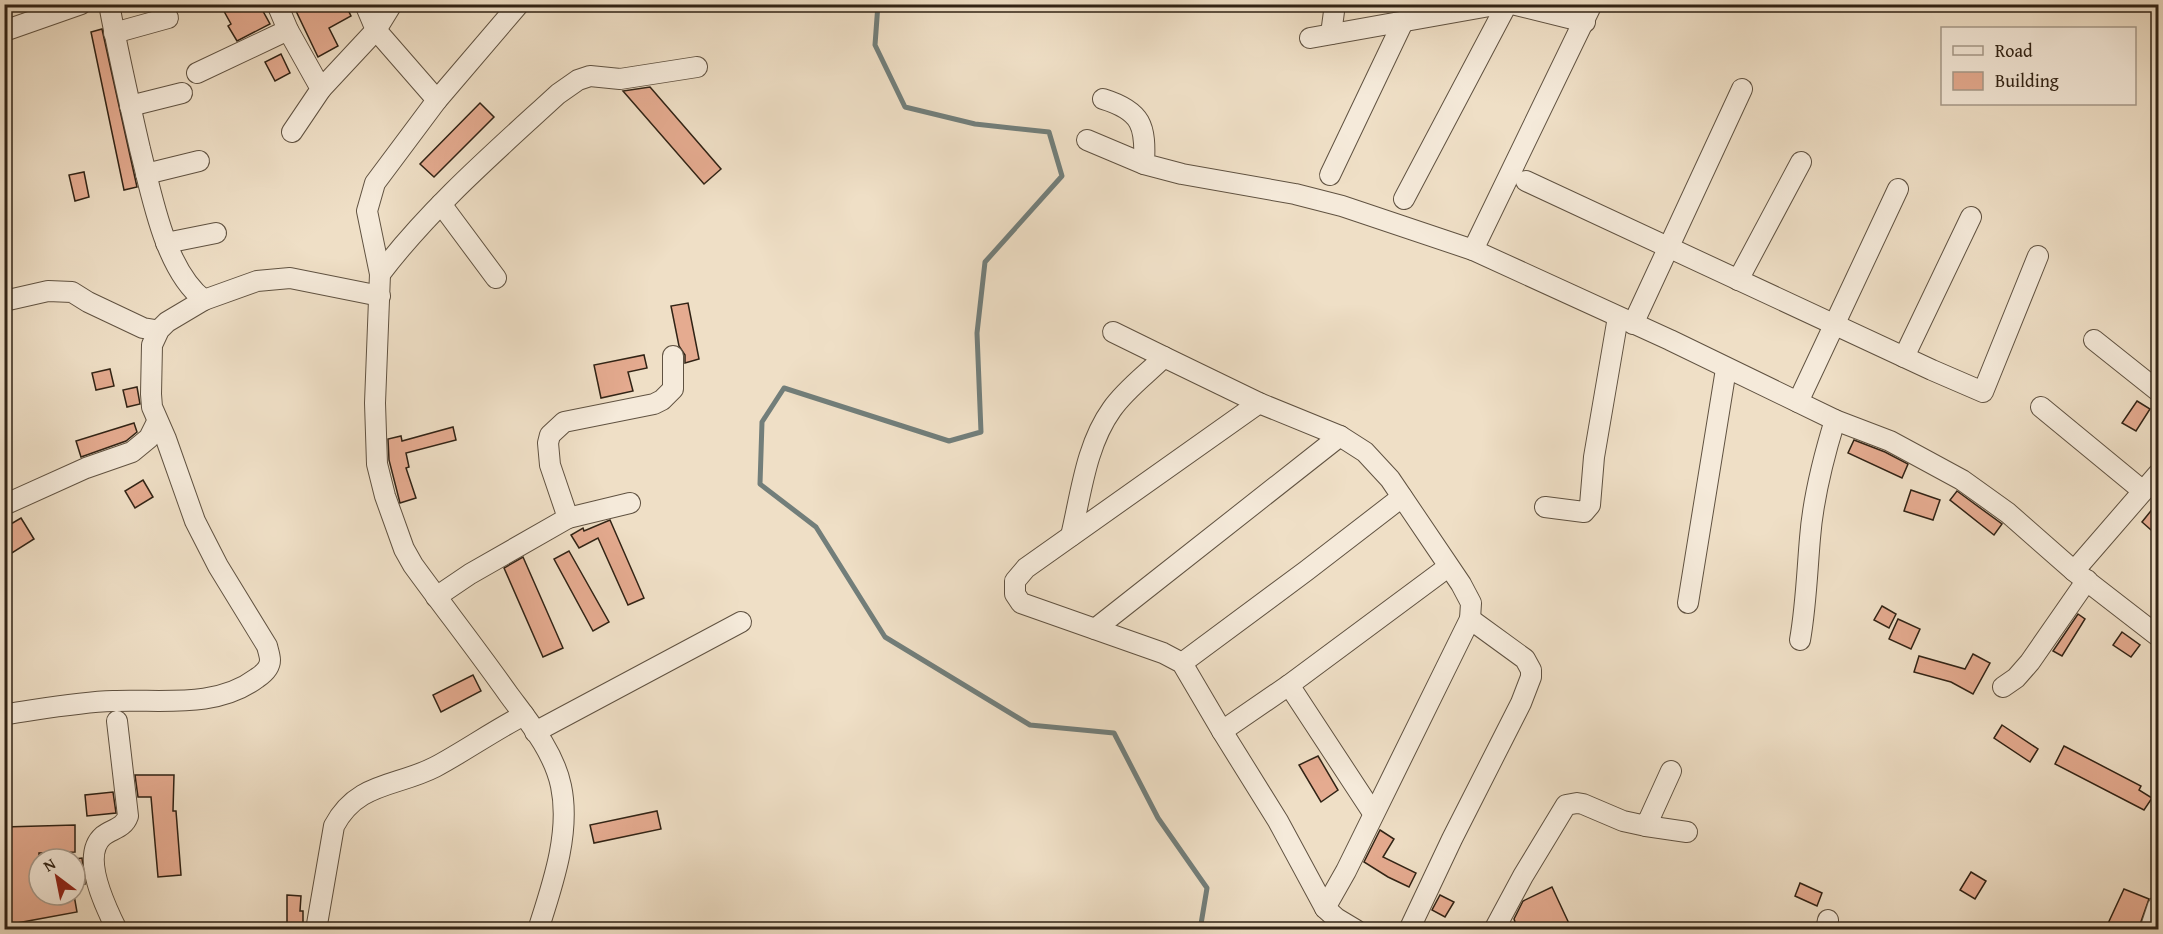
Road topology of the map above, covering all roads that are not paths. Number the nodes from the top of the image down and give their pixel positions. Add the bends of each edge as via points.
1 (109, 4) edge
2 (277, 4) edge
3 (365, 4) edge
4 (392, 4) edge
5 (519, 4) edge
6 (1335, 4) edge
7 (1501, 4) edge
8 (1507, 4) edge
9 (1512, 4) edge
10 (69, 6) edge
11 (1588, 13) edge
12 (168, 18) dead end
13 (1403, 22) junction
14 (288, 30) junction
15 (376, 30) junction
16 (4, 31) edge
17 (114, 33) junction
18 (1331, 34) junction
19 (1310, 38) dead end
20 (697, 67) dead end
21 (197, 73) dead end
22 (321, 89) junction
23 (1742, 89) dead end
24 (182, 93) dead end
25 (1103, 99) dead end
26 (437, 100) junction
27 (130, 106) junction
28 (292, 132) dead end
29 (1087, 140) dead end
30 (199, 161) dead end
31 (1801, 162) dead end
32 (1144, 164) junction
33 (146, 174) junction
34 (1330, 175) dead end
35 (1526, 182) dead end
36 (1898, 189) dead end
37 (1404, 199) dead end
38 (441, 204) junction
39 (1971, 217) dead end
40 (216, 233) dead end
41 (166, 243) junction
42 (1668, 248) junction
43 (1473, 249) junction
44 (2038, 256) dead end
45 (380, 274) junction
46 (495, 278) dead end
47 (1738, 280) junction
48 (380, 297) junction
49 (204, 300) junction
50 (4, 302) edge
51 (1625, 321) junction
52 (1835, 323) junction
53 (1113, 332) dead end
54 (157, 333) junction
55 (2094, 340) dead end
56 (673, 356) dead end
57 (1164, 357) junction
58 (1904, 357) junction
59 (1726, 369) junction
60 (2158, 391) edge
61 (1798, 402) junction
62 (1259, 403) junction
63 (2041, 407) dead end
64 (1834, 420) junction
65 (157, 422) junction
66 (1340, 436) junction
67 (2153, 484) edge
68 (1402, 496) junction
69 (630, 503) dead end
70 (4, 505) edge
71 (1545, 507) dead end
72 (568, 518) junction
73 (1071, 536) junction
74 (1448, 567) junction
75 (2081, 575) junction
76 (436, 597) junction
77 (1688, 603) dead end
78 (1470, 620) junction
79 (741, 622) dead end
80 (1095, 629) junction
81 (2158, 636) edge
82 (1800, 640) dead end
83 (1182, 663) junction
84 (1289, 685) junction
85 (2003, 687) dead end
86 (8, 714) dead end
87 (524, 715) junction
88 (117, 722) dead end
89 (1221, 731) junction
90 (535, 732) junction
91 (1671, 771) dead end
92 (1373, 813) junction
93 (1646, 826) junction
94 (1688, 832) dead end
95 (2158, 906) edge
96 (1325, 908) junction
97 (117, 930) edge
98 (316, 930) edge
99 (538, 930) edge
100 (1356, 930) edge
101 (1409, 930) edge
102 (1494, 930) edge
103 (2150, 930) edge

1 - 17 street
2 - 14 street
3 - 15 street
4 - 15 street
5 - 26 street
6 - 18 street
7 - 13 street
8 - 37 street
9 - 11 street
10 - 16 street
11 - 43 street
12 - 17 street
13 - 18 street
13 - 34 street
14 - 21 street
14 - 22 street
15 - 22 street
15 - 26 street
17 - 27 street
18 - 19 street
20 - 38 street via 620,79 590,75 578,80 558,94
22 - 28 street
23 - 42 street
24 - 27 street
25 - 32 street via 1123,107 1137,119 1144,132
26 - 45 street via 375,183 367,211
27 - 33 street
29 - 32 street
30 - 33 street
31 - 47 street
32 - 43 street via 1342,206
33 - 41 street
35 - 42 street
36 - 52 street
38 - 45 street
38 - 46 street
39 - 58 street
40 - 41 street
41 - 49 street via 182,276
42 - 47 street
42 - 51 street
43 - 51 street
44 - 58 street via 1983,392
45 - 48 street
47 - 52 street
48 - 49 street via 284,278 257,281
48 - 76 street via 376,347 377,464 404,549
49 - 54 street via 167,322
50 - 54 street via 48,291 72,292
51 - 59 street
51 - 71 street via 1594,457 1590,505 1584,512
52 - 58 street
52 - 61 street
53 - 57 street
54 - 65 street via 152,345 151,394
55 - 60 street
56 - 72 street via 673,388 662,400 564,422 550,435 550,465
57 - 62 street
57 - 73 street via 1106,417 1086,469
59 - 61 street
59 - 77 street
61 - 64 street
62 - 66 street
62 - 73 street
63 - 67 street
64 - 75 street via 1890,441 1962,480
64 - 82 street via 1821,463
65 - 70 street via 148,438 132,452
65 - 86 street via 206,544 267,646 267,669 255,680 213,698 112,701
66 - 68 street via 1379,464
66 - 80 street
67 - 75 street
68 - 74 street
68 - 83 street
69 - 72 street
72 - 76 street
73 - 80 street via 1018,576 1015,594 1022,603
74 - 78 street via 1468,596 1472,607
74 - 84 street
75 - 81 street
75 - 85 street via 2030,662
76 - 87 street
78 - 92 street
78 - 101 street via 1525,658 1531,677
79 - 90 street
80 - 83 street
83 - 89 street
84 - 89 street
84 - 92 street
87 - 90 street
87 - 98 street via 432,768 374,788 349,805 334,826
88 - 97 street via 128,816 123,825 97,843 94,856 103,903
89 - 96 street via 1278,821
90 - 99 street via 561,786 564,824
91 - 93 street
92 - 96 street
93 - 94 street
93 - 102 street via 1583,804 1566,805
95 - 103 street
96 - 100 street

